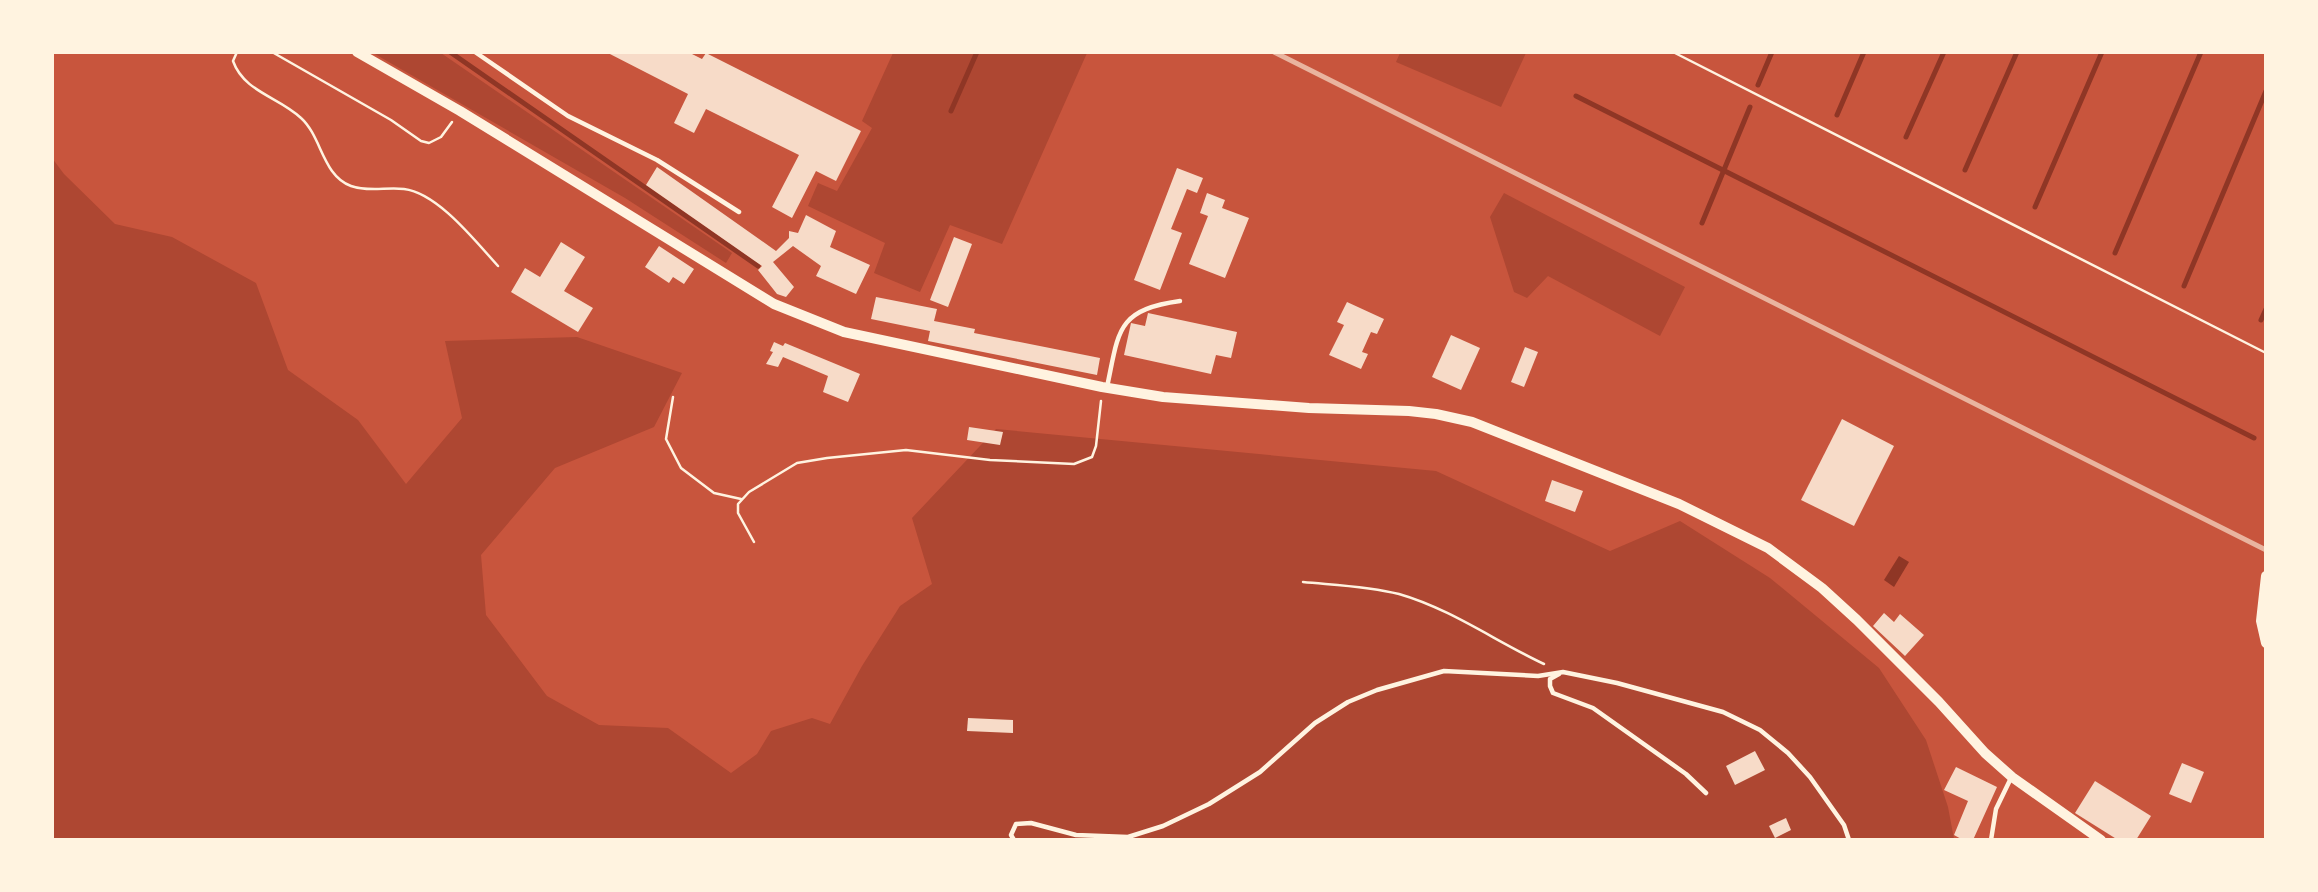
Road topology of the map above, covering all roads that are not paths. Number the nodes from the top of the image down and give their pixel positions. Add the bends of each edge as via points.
1 (357, 52) edge
2 (475, 52) edge
3 (739, 212) dead end
4 (1180, 300) dead end
5 (1105, 388) junction
6 (2266, 576) edge
7 (2266, 643) edge
8 (1563, 672) junction
9 (2012, 777) junction
10 (1706, 793) dead end
11 (1014, 839) edge
12 (1849, 839) edge
13 (1991, 839) edge
14 (2101, 839) edge

1 - 5 main road via 774,304 862,337
2 - 3 lane via 568,116 657,160
4 - 5 lane via 1133,314 1117,341
5 - 9 main road via 1211,402 1436,414 1472,422 1679,504 1768,548 1822,588
6 - 7 main road via 2261,621
8 - 10 lane via 1550,679 1553,693 1593,708
8 - 11 lane via 1538,676 1444,671 1377,690 1315,723 1260,772 1163,827 1128,837 1076,835 1031,823 1016,824 1011,835
8 - 12 lane via 1723,712 1760,730 1810,777
9 - 13 lane via 1997,809
9 - 14 main road

